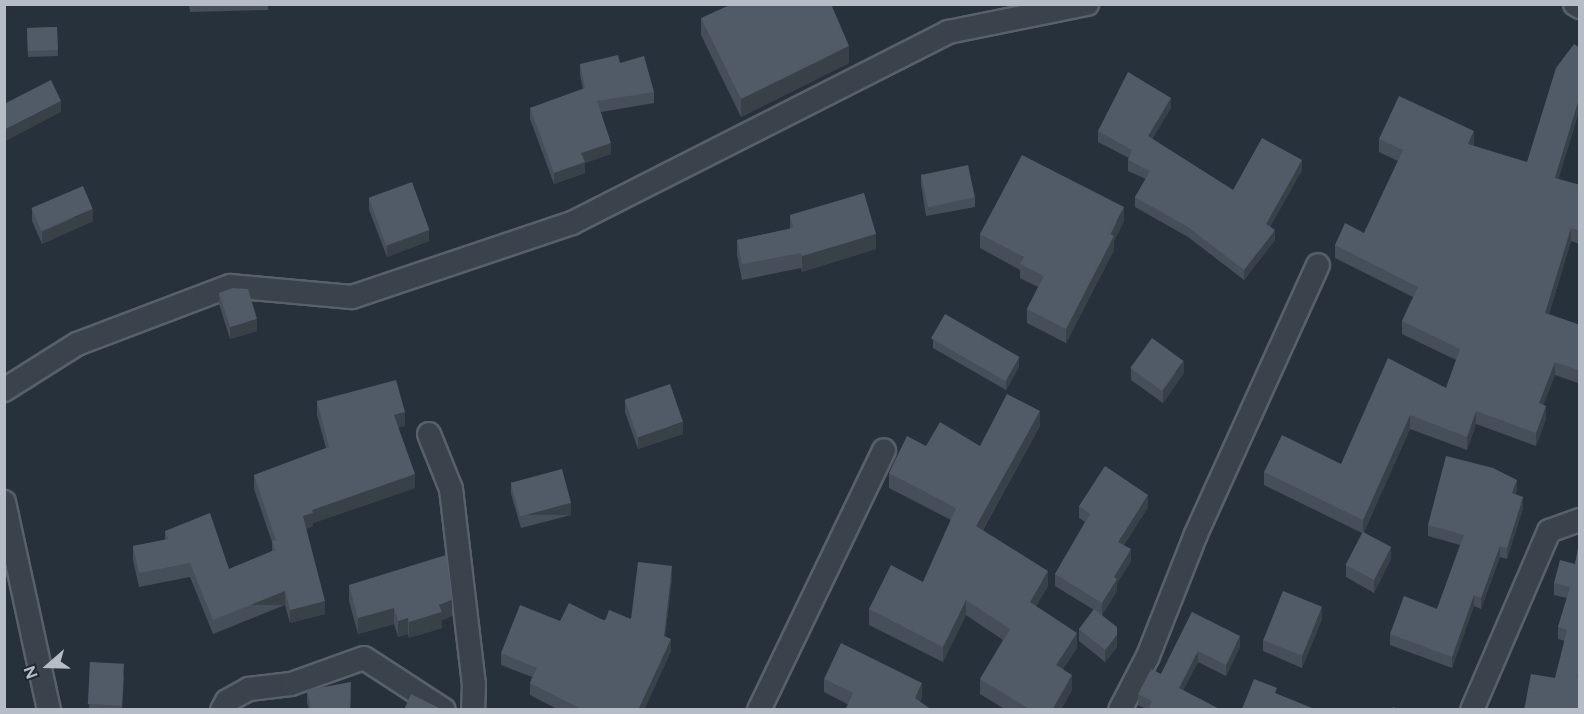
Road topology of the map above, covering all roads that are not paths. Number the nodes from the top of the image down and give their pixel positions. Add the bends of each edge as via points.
1 (1087, 4) edge
2 (1575, 4) edge
3 (1580, 7) edge
4 (1318, 265) dead end
5 (4, 390) edge
6 (429, 434) dead end
7 (884, 450) dead end
8 (4, 502) edge
9 (1580, 520) edge
10 (49, 710) edge
11 (222, 710) edge
12 (444, 710) edge
13 (473, 710) edge
14 (759, 710) edge
15 (1120, 710) edge
16 (1472, 710) edge

1 - 5 street via 948,32 572,223 352,297 230,286 77,344
2 - 3 street
4 - 15 street via 1196,534 1148,656
6 - 13 street via 452,489 474,684
7 - 14 street
8 - 10 street
9 - 16 street via 1549,531
11 - 12 street via 227,701 249,689 291,684 364,658

